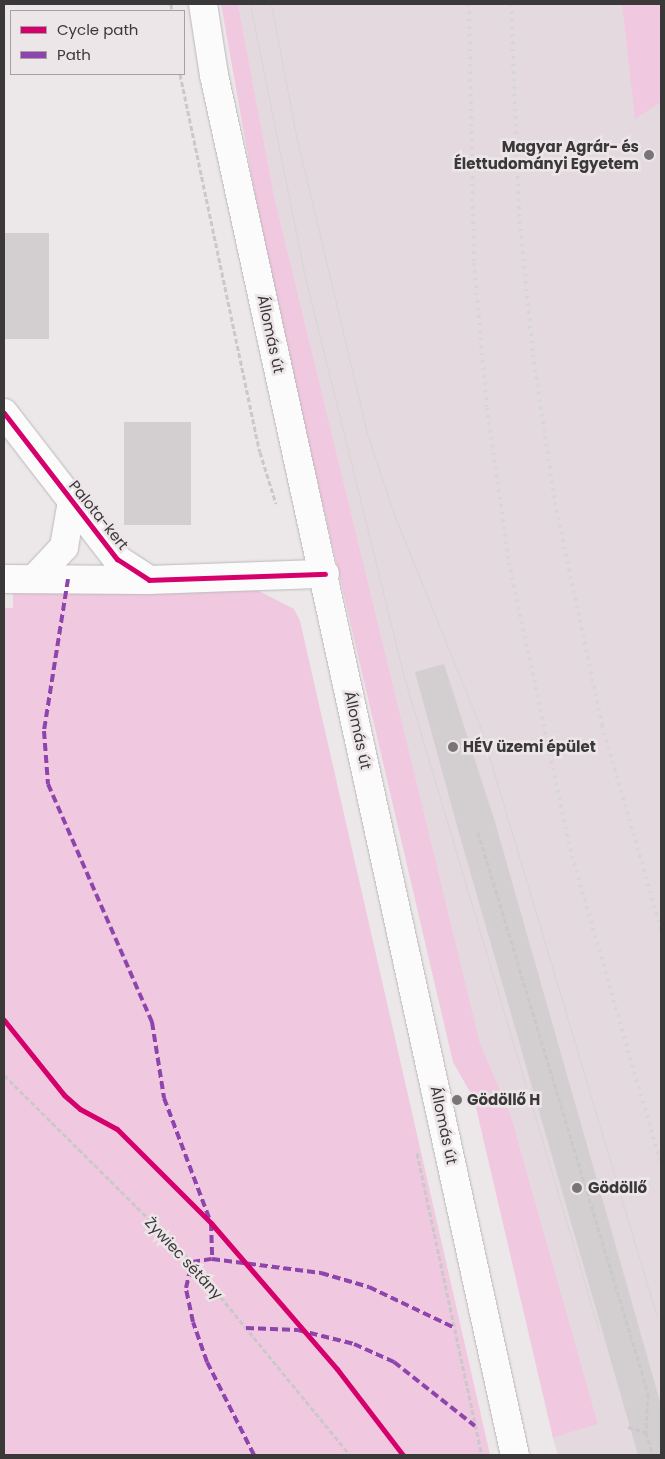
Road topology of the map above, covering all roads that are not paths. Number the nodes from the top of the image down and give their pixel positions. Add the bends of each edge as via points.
1 (203, 4) edge
2 (4, 412) edge
3 (72, 501) junction
4 (324, 574) junction
5 (4, 579) edge
6 (34, 579) junction
7 (149, 580) junction
8 (515, 1455) edge

1 - 4 main road, Állomás út via 216,85
2 - 3 main road, Palota-kert
3 - 6 main road, Palota-kert via 64,547 52,565
3 - 7 main road, Palota-kert via 117,559
4 - 7 main road
4 - 8 main road, Állomás út
5 - 6 main road
6 - 7 main road

